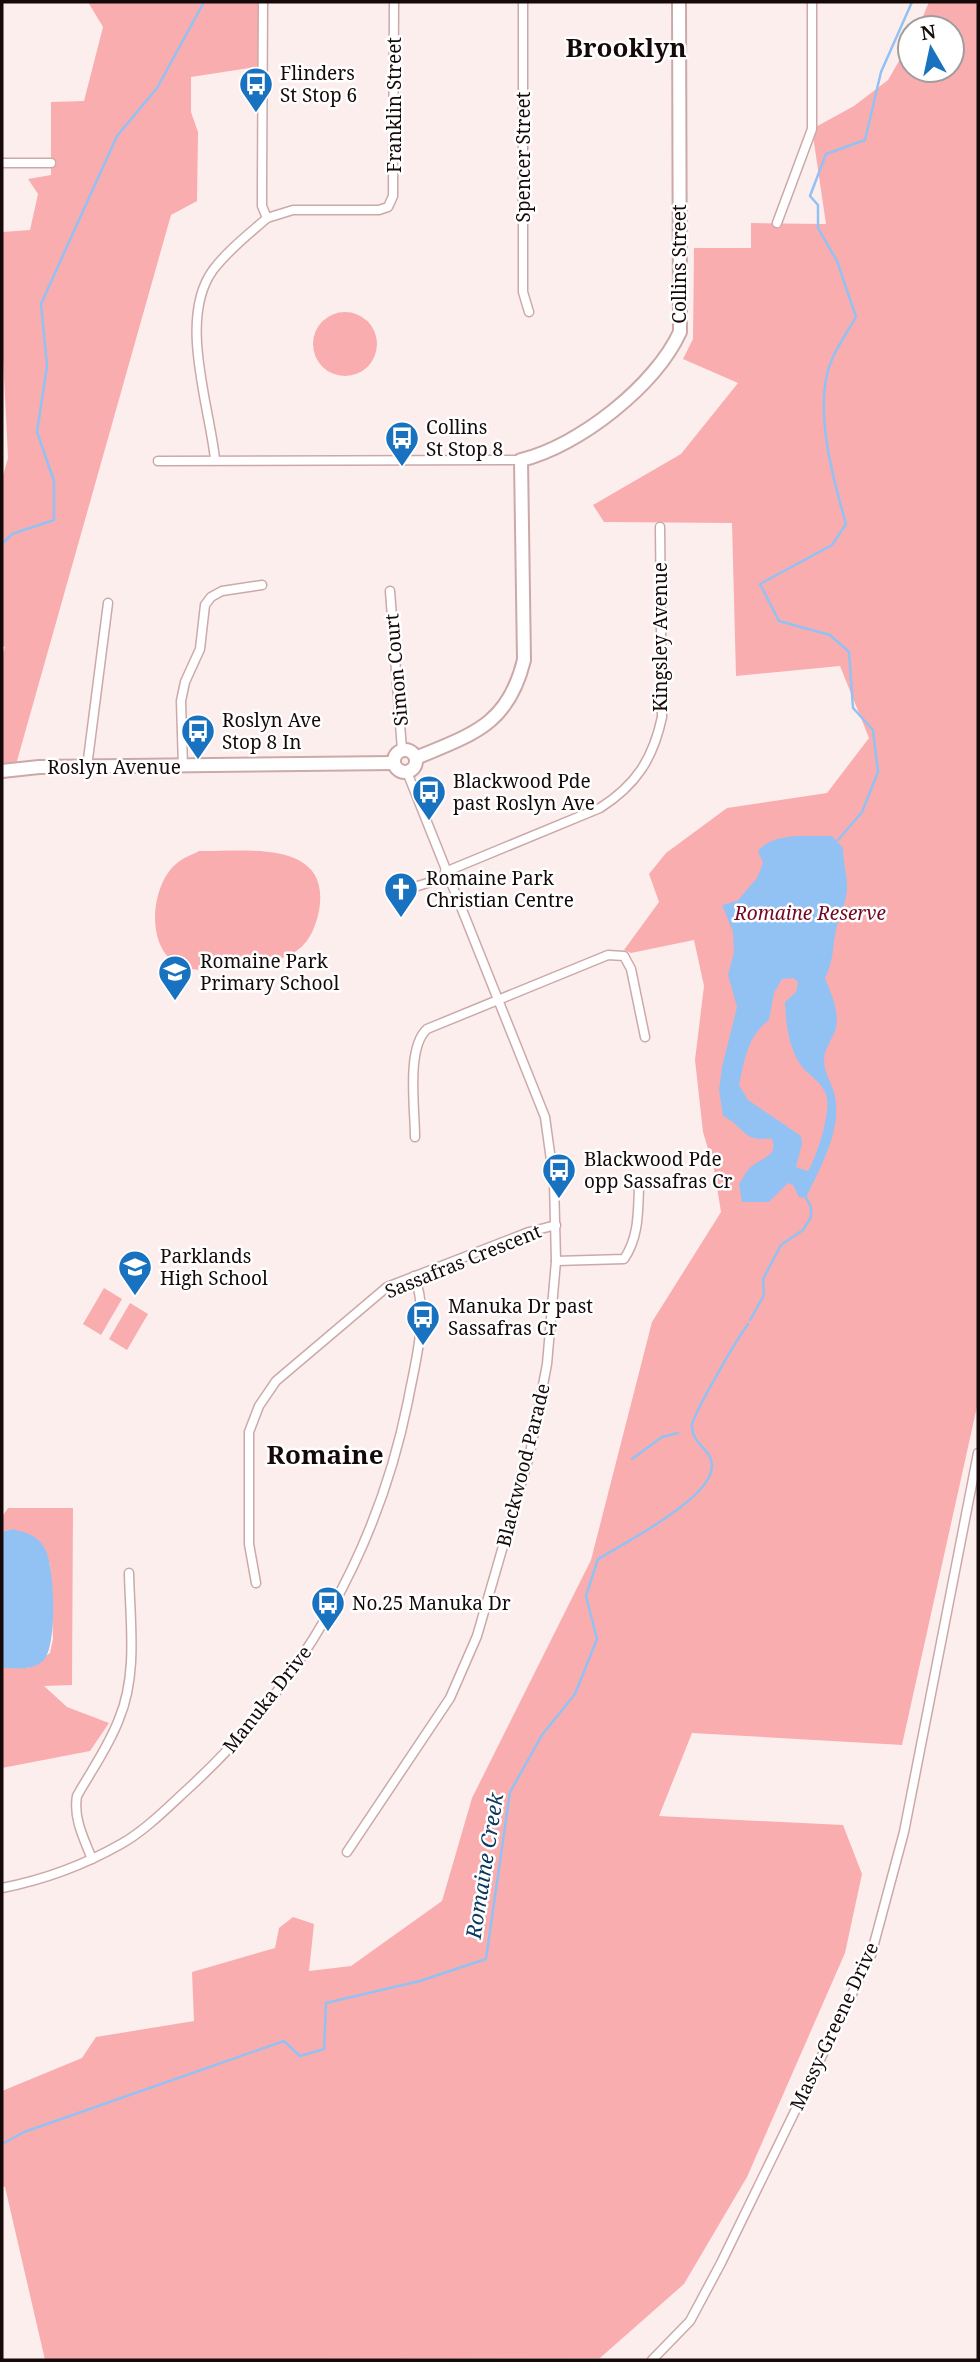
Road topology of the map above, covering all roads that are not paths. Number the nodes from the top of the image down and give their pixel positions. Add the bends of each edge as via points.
1 (262, 2) edge
2 (394, 2) edge
3 (523, 2) edge
4 (679, 2) edge
5 (812, 2) edge
6 (2, 163) edge
7 (51, 163) dead end
8 (267, 218) junction
9 (777, 223) dead end
10 (528, 312) dead end
11 (215, 459) junction
12 (521, 460) junction
13 (158, 461) dead end
14 (660, 527) dead end
15 (262, 585) dead end
16 (390, 591) dead end
17 (108, 603) dead end
18 (402, 750) junction
19 (416, 758) junction
20 (394, 763) junction
21 (87, 766) junction
22 (183, 767) junction
23 (2, 771) edge
24 (407, 772) junction
25 (446, 874) junction
26 (405, 884) dead end
27 (499, 999) junction
28 (645, 1037) dead end
29 (415, 1137) dead end
30 (639, 1187) dead end
31 (556, 1225) junction
32 (556, 1261) junction
33 (414, 1276) junction
34 (978, 1453) edge
35 (129, 1573) dead end
36 (256, 1583) dead end
37 (347, 1853) dead end
38 (92, 1859) junction
39 (2, 1888) edge
40 (652, 2360) edge

1 - 8 street via 262,206
2 - 8 street, Franklin Street via 393,196 388,206 379,211 293,210
3 - 10 street, Spencer Street via 523,292
4 - 12 street, Collins Street via 680,331 657,370 607,415 553,450
5 - 9 street via 812,129
6 - 7 street
8 - 11 street via 212,271 197,311 196,333
11 - 12 street, Collins Street
11 - 13 street, Collins Street
12 - 19 street via 524,660 518,683 493,720
14 - 25 street, Kingsley Avenue via 662,717 656,745 639,776 600,808
15 - 22 street via 222,592 205,605 200,649 181,701
16 - 18 street, Simon Court
17 - 21 street
18 - 19 street
18 - 20 street via 396,753
19 - 24 street
20 - 22 street, Roslyn Avenue
20 - 24 street
21 - 22 street, Roslyn Avenue
21 - 23 street, Roslyn Avenue
24 - 25 street, Blackwood Parade
25 - 26 street, Kingsley Avenue via 415,888 408,889
25 - 27 street, Blackwood Parade
27 - 28 street via 608,955 624,956 631,969
27 - 29 street via 418,1038
27 - 31 street, Blackwood Parade via 545,1117
30 - 32 street via 637,1228 624,1259
31 - 32 street, Blackwood Parade
31 - 33 street, Sassafras Crescent
32 - 37 street, Blackwood Parade via 547,1364 535,1430 477,1636 450,1698
33 - 36 street, Sassafras Crescent via 387,1287 360,1308 276,1381 259,1406 249,1432 248,1544
33 - 38 street, Manuka Drive via 423,1302 400,1438 366,1541 332,1610 300,1660 225,1754 133,1835
34 - 40 street, Massy-Greene Drive via 904,1832 871,1955 690,2321
35 - 38 street via 131,1666 127,1695 120,1719 75,1806
38 - 39 street, Manuka Drive

